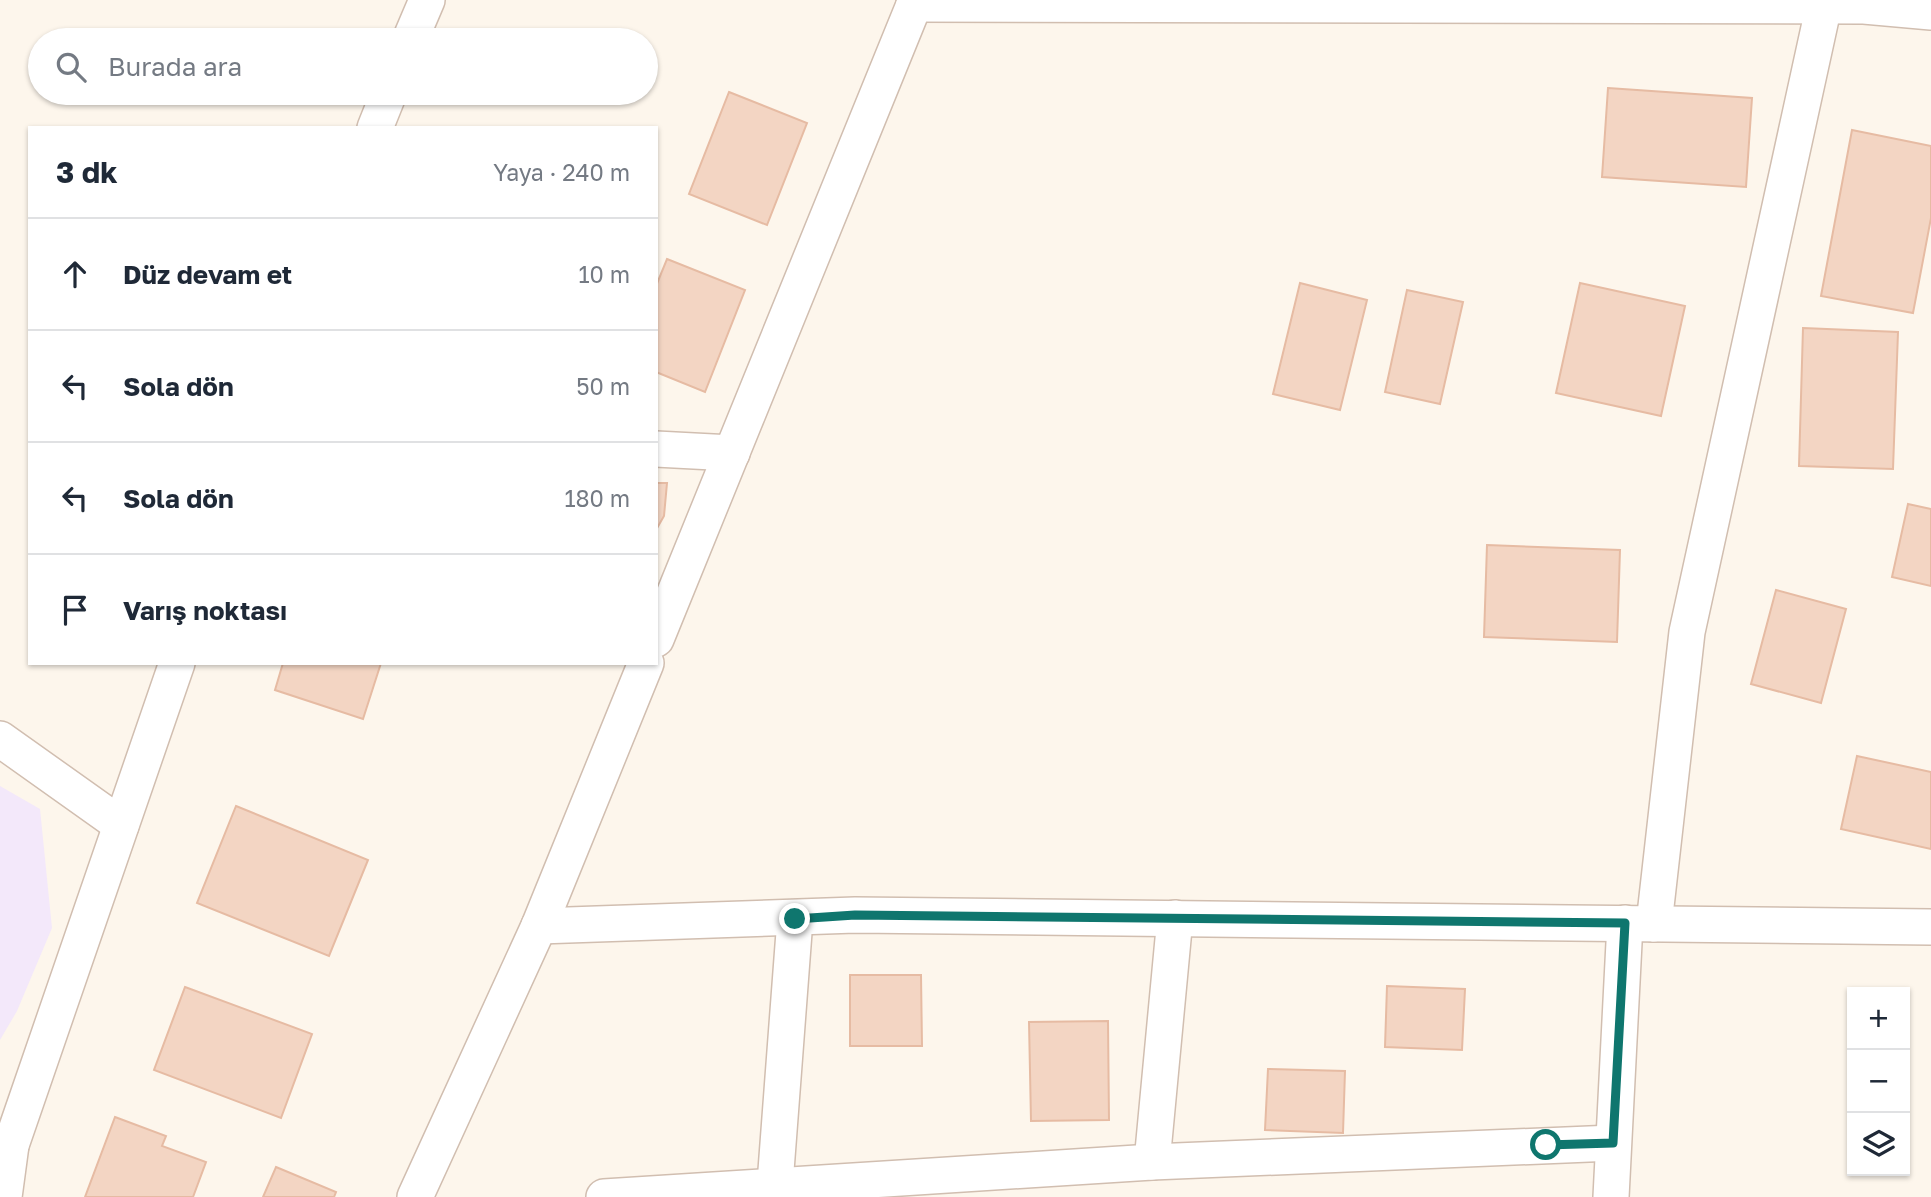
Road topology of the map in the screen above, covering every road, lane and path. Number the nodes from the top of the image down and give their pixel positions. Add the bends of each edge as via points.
1 (427, 0) edge
2 (915, 2) edge
3 (1824, 5) junction
4 (1931, 12) edge
5 (416, 28) edge
6 (384, 105) edge
7 (376, 126) edge
8 (658, 449) edge
9 (732, 453) junction
10 (658, 634) edge
11 (176, 665) edge
12 (645, 665) edge
13 (0, 739) edge
14 (121, 825) junction
15 (1175, 918) junction
16 (795, 919) junction
17 (1640, 923) junction
18 (539, 926) junction
19 (1931, 927) edge
20 (1613, 1143) junction
21 (6, 1155) edge
22 (1152, 1162) junction
23 (774, 1192) edge
24 (5, 1197) edge
25 (415, 1197) edge
26 (604, 1197) edge
27 (1611, 1197) edge

1 - 5 street
2 - 3 street
2 - 9 street
3 - 4 street
3 - 17 street via 1687,632
6 - 7 street
8 - 9 street
9 - 10 street
11 - 14 street
12 - 18 street
13 - 14 street
14 - 21 street
15 - 16 street via 855,915
15 - 17 street
15 - 22 street
16 - 18 street
16 - 23 street
17 - 19 street
17 - 20 street
18 - 25 street
20 - 22 street
20 - 27 street
21 - 24 street
22 - 23 street
23 - 26 street

